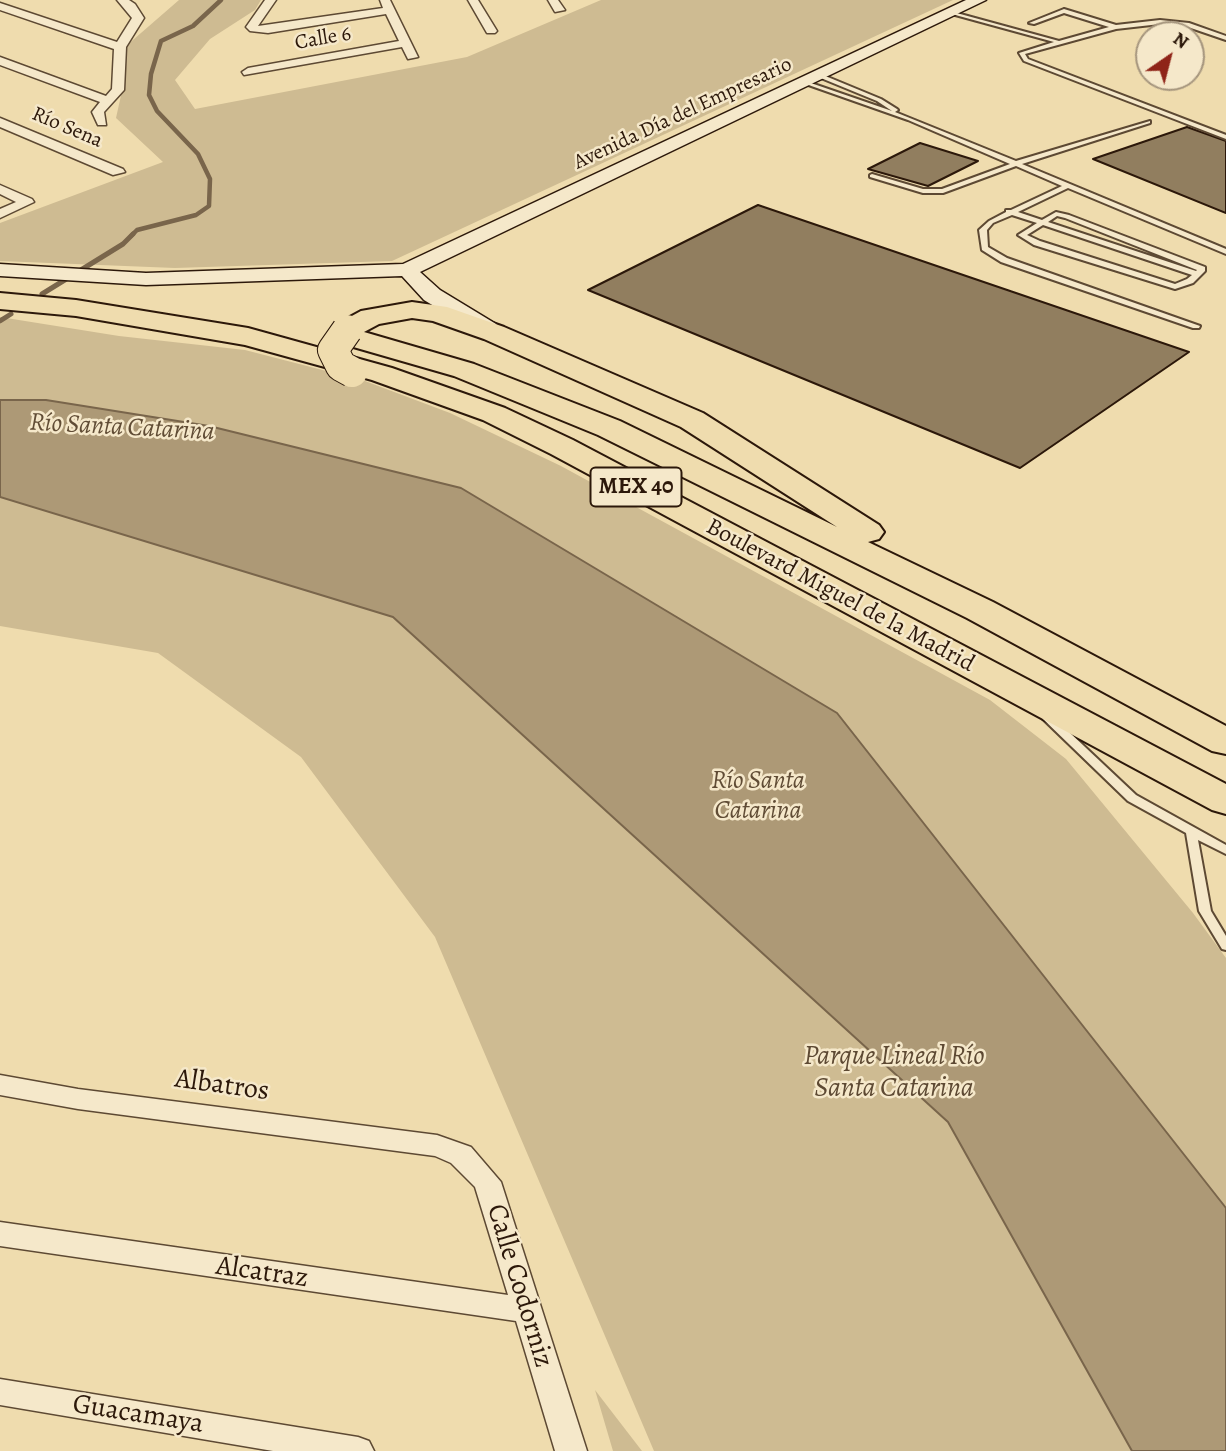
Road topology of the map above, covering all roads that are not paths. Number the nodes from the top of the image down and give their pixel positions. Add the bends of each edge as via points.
1 (122, 0) edge
2 (271, 0) edge
3 (473, 0) edge
4 (978, 0) edge
5 (386, 5) edge
6 (0, 6) edge
7 (951, 13) junction
8 (1032, 23) dead end
9 (1116, 27) junction
10 (491, 31) dead end
11 (1226, 38) edge
12 (1058, 41) junction
13 (405, 43) junction
14 (120, 47) junction
15 (412, 57) dead end
16 (0, 61) edge
17 (248, 72) dead end
18 (811, 78) junction
19 (111, 98) junction
20 (910, 119) junction
21 (0, 122) edge
22 (102, 122) dead end
23 (1148, 122) dead end
24 (1226, 137) edge
25 (1015, 164) junction
26 (118, 172) dead end
27 (872, 176) dead end
28 (1067, 186) junction
29 (0, 189) edge
30 (1009, 211) junction
31 (0, 214) edge
32 (1041, 222) junction
33 (1226, 252) edge
34 (0, 270) edge
35 (407, 270) junction
36 (1198, 274) junction
37 (0, 286) edge
38 (0, 301) edge
39 (1196, 326) dead end
40 (495, 333) junction
41 (830, 592) junction
42 (980, 610) junction
43 (1022, 694) junction
44 (1226, 742) edge
45 (1226, 801) edge
46 (1191, 831) junction
47 (1226, 850) edge
48 (1226, 946) edge
49 (0, 1086) edge
50 (437, 1146) joint
51 (0, 1234) edge
52 (525, 1310) junction
53 (0, 1392) edge
54 (358, 1451) edge
55 (570, 1451) edge

1 - 14 street via 138,18
2 - 5 street via 251,27 276,29
3 - 10 street
4 - 7 street, Avenida Día del Empresario
5 - 13 street
6 - 14 street
7 - 12 lane
7 - 18 street, Avenida Día del Empresario
8 - 9 lane via 1064,11
9 - 11 lane via 1175,23
9 - 12 lane
12 - 24 lane via 1026,50 1022,56
13 - 15 street
13 - 17 street, Calle 6
14 - 19 street via 120,76
16 - 19 street
18 - 20 lane
18 - 20 lane via 879,100
18 - 35 street, Avenida Día del Empresario
19 - 22 street via 99,112
20 - 25 lane
21 - 26 street, Río Sena
23 - 25 lane
25 - 27 lane via 933,192
25 - 28 lane
28 - 30 lane
28 - 33 lane
29 - 31 street via 25,200 25,205
30 - 32 lane
30 - 39 lane via 991,222 982,237 985,248 1004,260
32 - 36 lane
32 - 36 lane via 1056,214 1067,216 1199,267
32 - 36 lane via 1022,235 1169,286 1180,286
34 - 35 street via 156,279
35 - 40 street via 432,295
37 - 42 highway, Boulevard Miguel de la Madrid / MEX 40 via 194,305 348,337 464,370 609,428
38 - 41 highway, Boulevard Miguel de la Madrid / MEX 40 via 101,312 248,337 419,387 494,414 562,447
40 - 41 highway, bridge via 437,313 409,310 371,317 340,336 335,357 352,372 487,429 749,569
40 - 42 highway via 714,432 939,578
41 - 43 highway, Boulevard Miguel de la Madrid / MEX 40
42 - 44 highway, Boulevard Miguel de la Madrid / MEX 40
43 - 45 highway, Boulevard Miguel de la Madrid / MEX 40
43 - 46 lane via 1132,799
46 - 47 lane
46 - 48 lane via 1205,911
49 - 50 street, Albatros
50 - 52 street, Calle Codorniz via 461,1155 487,1182
51 - 52 street, Alcatraz
52 - 55 street, Calle Codorniz
53 - 54 street, Guacamaya

